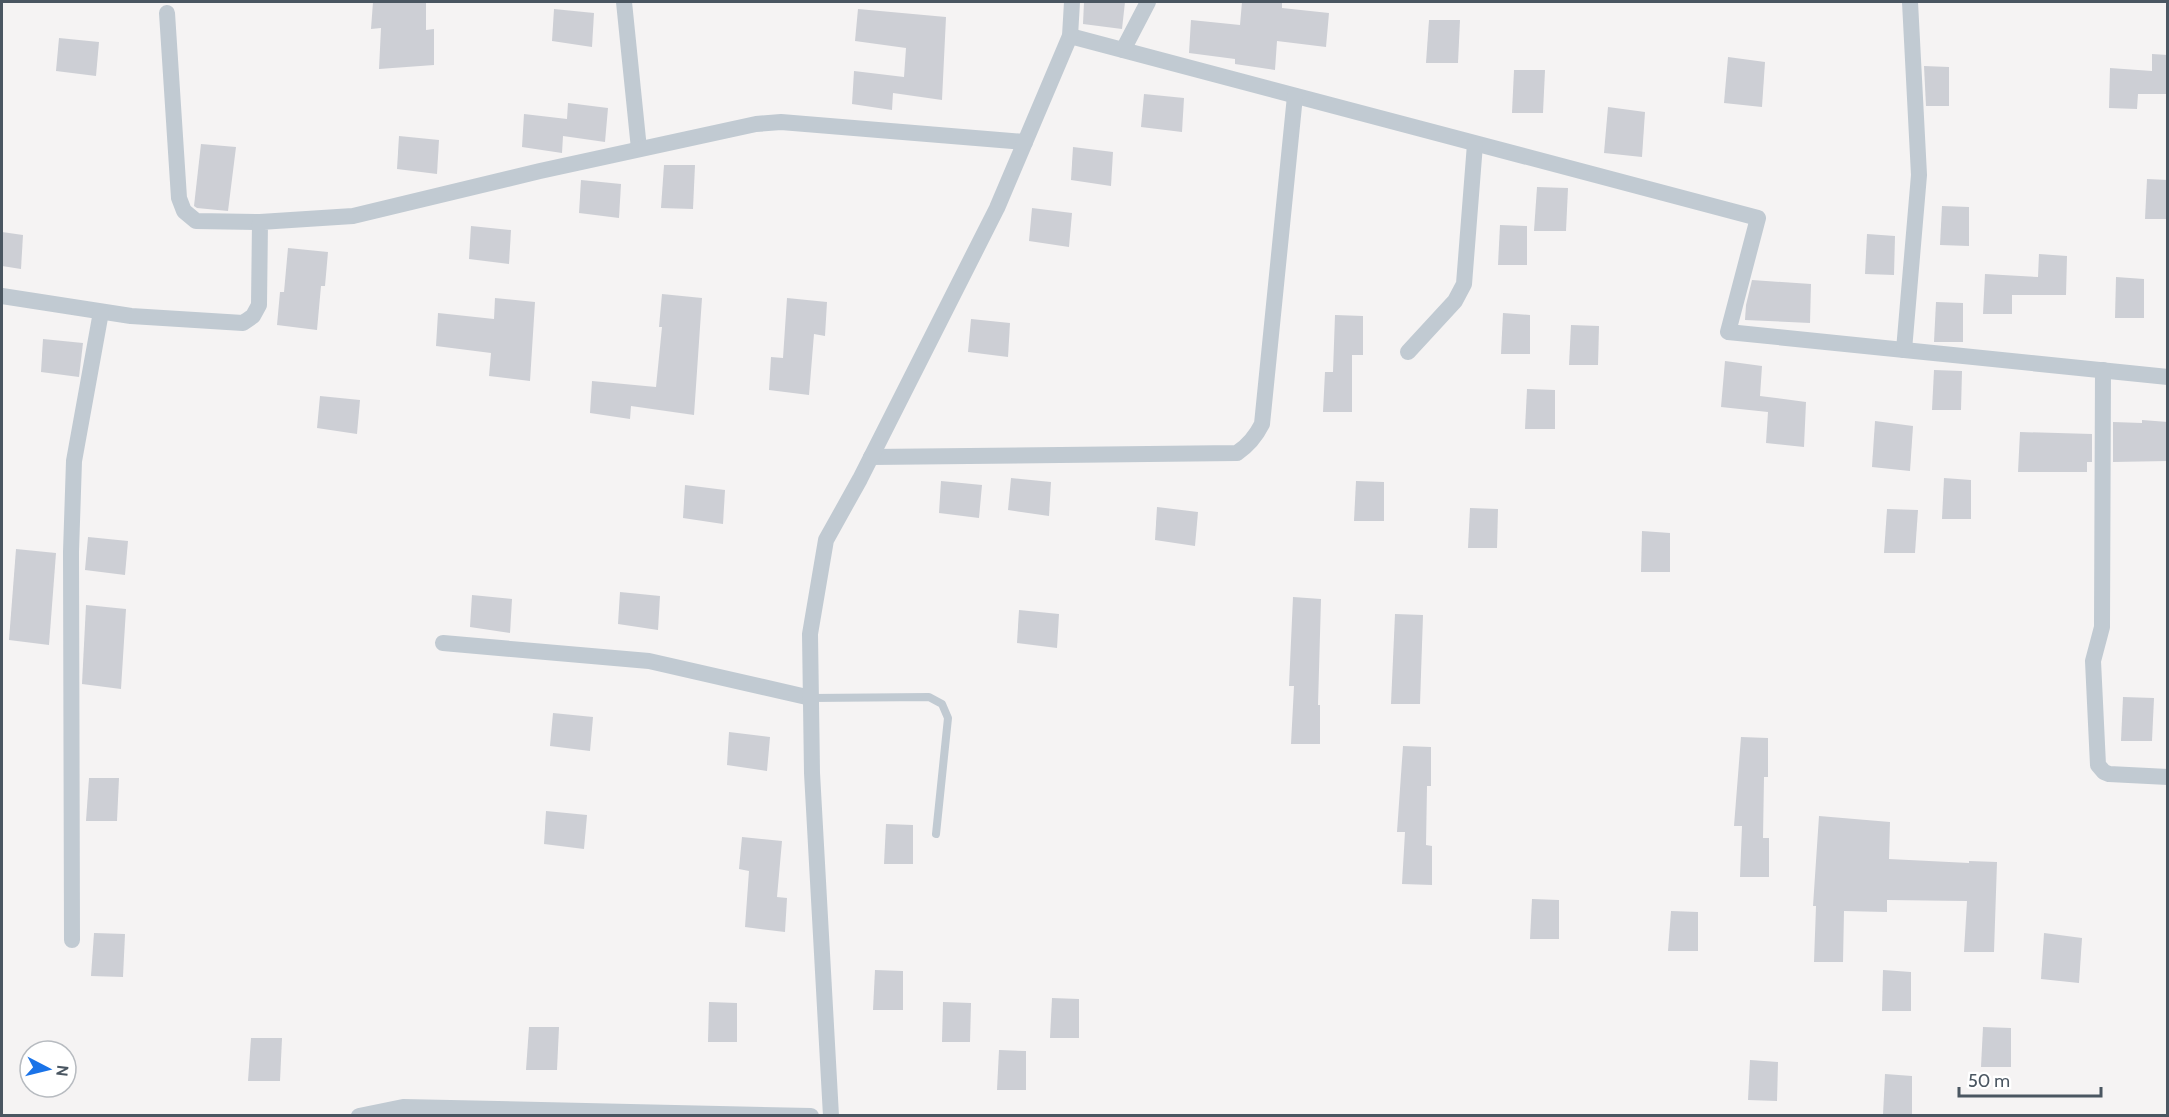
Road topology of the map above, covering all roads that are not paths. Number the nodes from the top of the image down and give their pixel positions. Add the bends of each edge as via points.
1 (624, 2) edge
2 (1072, 2) edge
3 (1148, 2) edge
4 (1910, 2) edge
5 (167, 13) dead end
6 (1070, 36) junction
7 (1123, 50) junction
8 (1295, 96) junction
9 (1025, 142) junction
10 (1475, 144) junction
11 (639, 149) junction
12 (260, 222) junction
13 (2, 296) edge
14 (101, 312) junction
15 (1905, 350) junction
16 (1408, 352) dead end
17 (2103, 370) junction
18 (2168, 376) edge
19 (871, 457) junction
20 (443, 643) dead end
21 (811, 698) junction
22 (2168, 777) edge
23 (936, 834) dead end
24 (72, 940) dead end
25 (359, 1116) edge
26 (811, 1116) edge
27 (831, 1116) edge

1 - 11 street
2 - 6 street
3 - 7 street
4 - 15 street via 1919,175
5 - 12 street via 179,198 184,212 196,221
6 - 7 street
6 - 9 street
7 - 8 street
8 - 10 street
8 - 19 street via 1262,424 1246,446 1237,453
9 - 11 street via 781,122
9 - 19 street via 997,208
10 - 15 street via 1758,218 1728,332
10 - 16 street via 1464,284 1455,302
11 - 12 street via 353,216
12 - 14 street via 260,305 243,323
13 - 14 street
14 - 24 street via 74,461
15 - 17 street
17 - 18 street
17 - 22 street via 2102,627 2093,662 2098,765 2109,774
19 - 21 street via 826,540 810,634
20 - 21 street via 649,660
21 - 23 lane via 930,698 942,704 948,718
21 - 27 street
25 - 26 street via 403,1107

